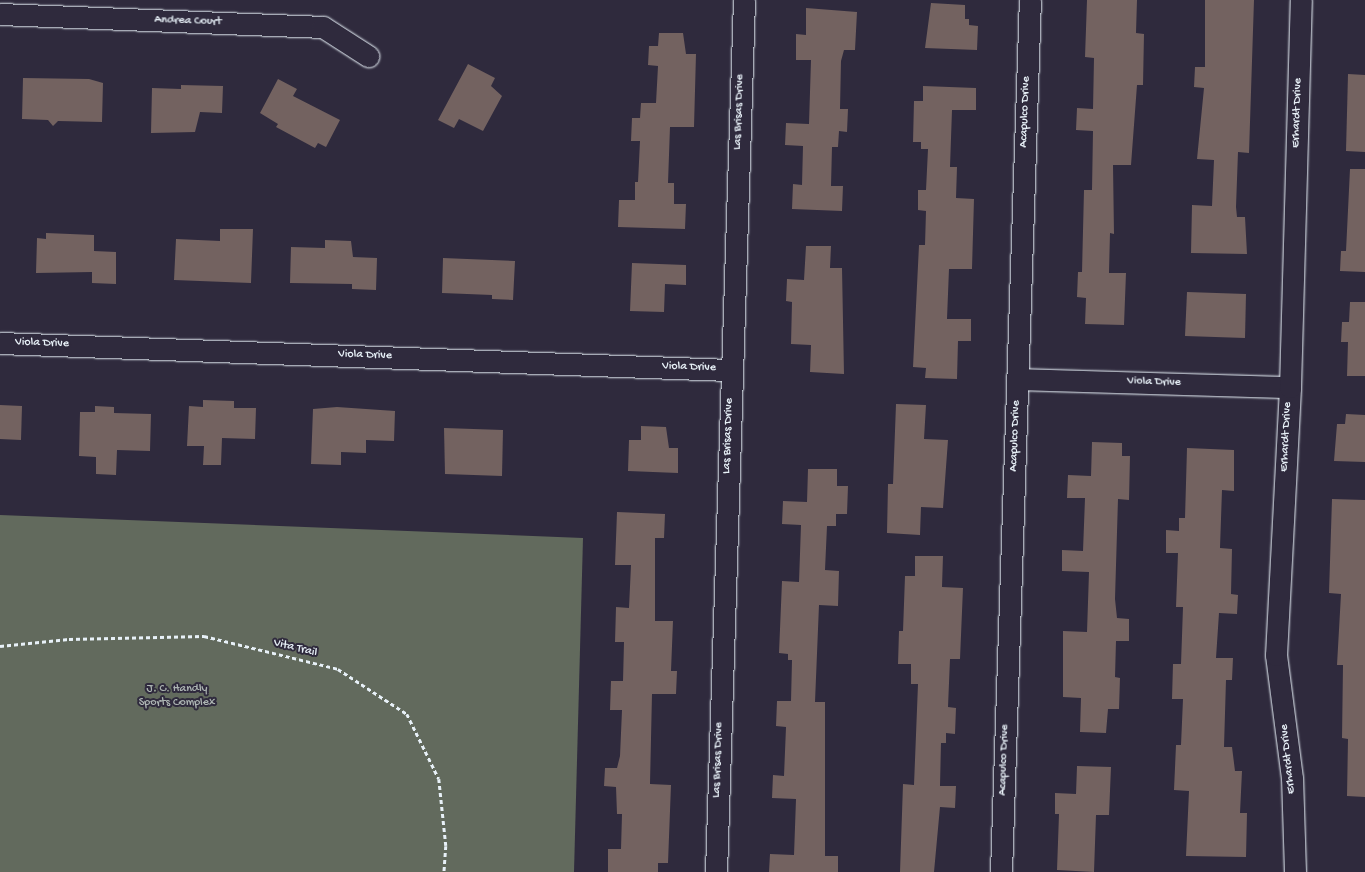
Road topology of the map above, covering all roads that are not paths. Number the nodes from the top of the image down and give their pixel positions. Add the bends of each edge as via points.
1 (744, 0) edge
2 (1030, 0) edge
3 (1301, 0) edge
4 (0, 14) edge
5 (368, 56) dead end
6 (0, 343) edge
7 (731, 370) junction
8 (1018, 379) junction
9 (1290, 387) junction
10 (716, 872) edge
11 (1001, 872) edge
12 (1295, 872) edge

1 - 7 street, Las Brisas Drive
2 - 8 street, Acapulco Drive
3 - 9 street, Erhardt Drive
4 - 5 street, Andrea Court via 323,27
6 - 7 street, Viola Drive
7 - 10 street, Las Brisas Drive
8 - 9 street, Viola Drive
8 - 11 street, Acapulco Drive
9 - 12 street, Erhardt Drive via 1276,655 1292,778

